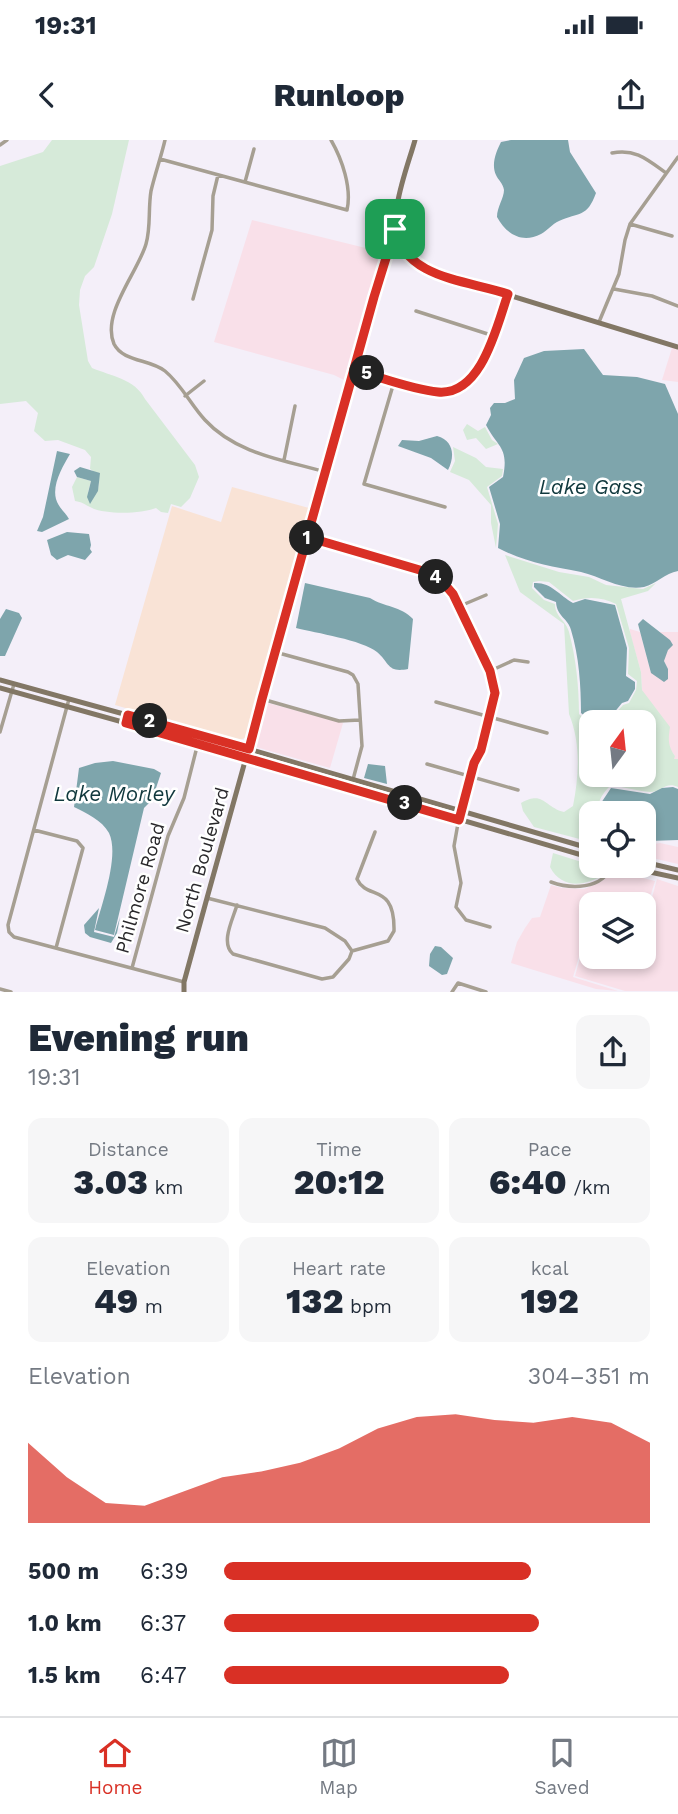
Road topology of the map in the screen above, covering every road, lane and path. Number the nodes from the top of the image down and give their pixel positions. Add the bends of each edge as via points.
1 (7, 140) edge
2 (165, 140) edge
3 (331, 140) edge
4 (415, 140) edge
5 (0, 145) edge
6 (254, 149) dead end
7 (612, 153) dead end
8 (678, 157) edge
9 (160, 159) junction
10 (666, 173) junction
11 (218, 175) junction
12 (245, 182) junction
13 (630, 224) junction
14 (395, 229) junction
15 (672, 236) dead end
16 (403, 249) junction
17 (387, 251) junction
18 (614, 289) junction
19 (508, 294) junction
20 (193, 299) dead end
21 (678, 306) edge
22 (416, 311) dead end
23 (599, 322) junction
24 (494, 336) junction
25 (678, 347) edge
26 (354, 370) junction
27 (204, 381) dead end
28 (394, 381) junction
29 (185, 396) junction
30 (295, 406) dead end
31 (284, 460) junction
32 (326, 472) junction
33 (445, 508) dead end
34 (307, 537) junction
35 (486, 595) dead end
36 (460, 606) junction
37 (275, 652) junction
38 (528, 662) dead end
39 (490, 671) junction
40 (0, 680) edge
41 (14, 684) junction
42 (0, 688) edge
43 (12, 691) junction
44 (69, 699) junction
45 (262, 699) junction
46 (436, 702) dead end
47 (68, 707) junction
48 (128, 715) junction
49 (490, 718) junction
50 (360, 720) junction
51 (126, 723) junction
52 (0, 732) edge
53 (547, 733) dead end
54 (200, 735) junction
55 (198, 743) junction
56 (249, 749) junction
57 (247, 757) junction
58 (427, 764) dead end
59 (470, 777) junction
60 (352, 779) junction
61 (351, 787) junction
62 (518, 790) dead end
63 (460, 812) junction
64 (459, 820) junction
65 (34, 830) junction
66 (376, 832) dead end
67 (579, 845) edge
68 (579, 854) edge
69 (656, 865) edge
70 (678, 870) edge
71 (656, 873) edge
72 (602, 878) edge
73 (678, 878) edge
74 (551, 882) dead end
75 (207, 898) junction
76 (237, 905) junction
77 (490, 926) dead end
78 (57, 948) junction
79 (352, 951) junction
80 (132, 968) junction
81 (184, 982) junction
82 (0, 989) edge
83 (11, 992) edge
84 (184, 992) edge
85 (452, 992) edge
86 (486, 992) edge

1 - 5 street
2 - 9 street
3 - 12 street via 344,172 347,210
4 - 14 main road, North Boulevard
6 - 12 street
7 - 10 street via 636,152
8 - 10 street
9 - 11 street
9 - 29 street via 146,244 120,296 112,324 114,344 126,356 162,369
10 - 13 street
11 - 12 street
11 - 20 street via 212,230
13 - 15 street
13 - 18 street
14 - 16 main road
14 - 17 main road, North Boulevard
16 - 17 main road
16 - 19 main road via 424,270
17 - 26 main road, North Boulevard
18 - 21 street
18 - 23 street
19 - 23 main road
19 - 24 street
22 - 24 street
23 - 25 main road
24 - 28 street via 480,367 454,389 436,392
26 - 28 street
26 - 32 main road, North Boulevard
27 - 29 street
28 - 33 street via 364,484
29 - 31 street via 227,439
30 - 31 street
31 - 32 street
32 - 34 main road, North Boulevard
34 - 36 street via 430,573 448,586
34 - 37 main road, North Boulevard
35 - 36 street
36 - 39 street
37 - 45 main road, North Boulevard
37 - 50 street via 353,675 358,684
38 - 39 street via 514,660
39 - 49 street via 495,693
40 - 41 main road
41 - 43 street
41 - 44 main road
42 - 43 main road
43 - 47 main road
43 - 52 street
44 - 47 street
44 - 48 main road
45 - 50 street via 339,721
45 - 56 main road, North Boulevard
46 - 49 street
47 - 51 main road
47 - 65 street
48 - 51 street
48 - 54 main road
49 - 53 street
49 - 59 street
50 - 60 street via 362,746
51 - 55 main road
54 - 55 street, Philmore Road
54 - 56 main road
55 - 57 main road
55 - 80 street, Philmore Road
56 - 57 main road, North Boulevard
56 - 60 main road
57 - 61 main road
57 - 75 main road, North Boulevard
58 - 59 street
59 - 62 street
59 - 63 street
60 - 61 street
60 - 63 main road
61 - 64 main road
63 - 64 street
63 - 67 main road
64 - 68 main road
64 - 77 street via 454,846 461,883 456,907 466,920
65 - 78 street via 77,841 83,849
65 - 78 street via 9,932
66 - 79 street via 357,879 363,888 388,900 394,931 388,941
69 - 70 main road
71 - 73 main road
72 - 74 street via 583,886
75 - 76 street
75 - 81 main road, North Boulevard
76 - 79 street via 325,928
76 - 79 street via 226,943 233,954 322,979 333,977
78 - 80 street
80 - 81 street
81 - 84 main road, North Boulevard
82 - 83 street
85 - 86 street via 458,984

